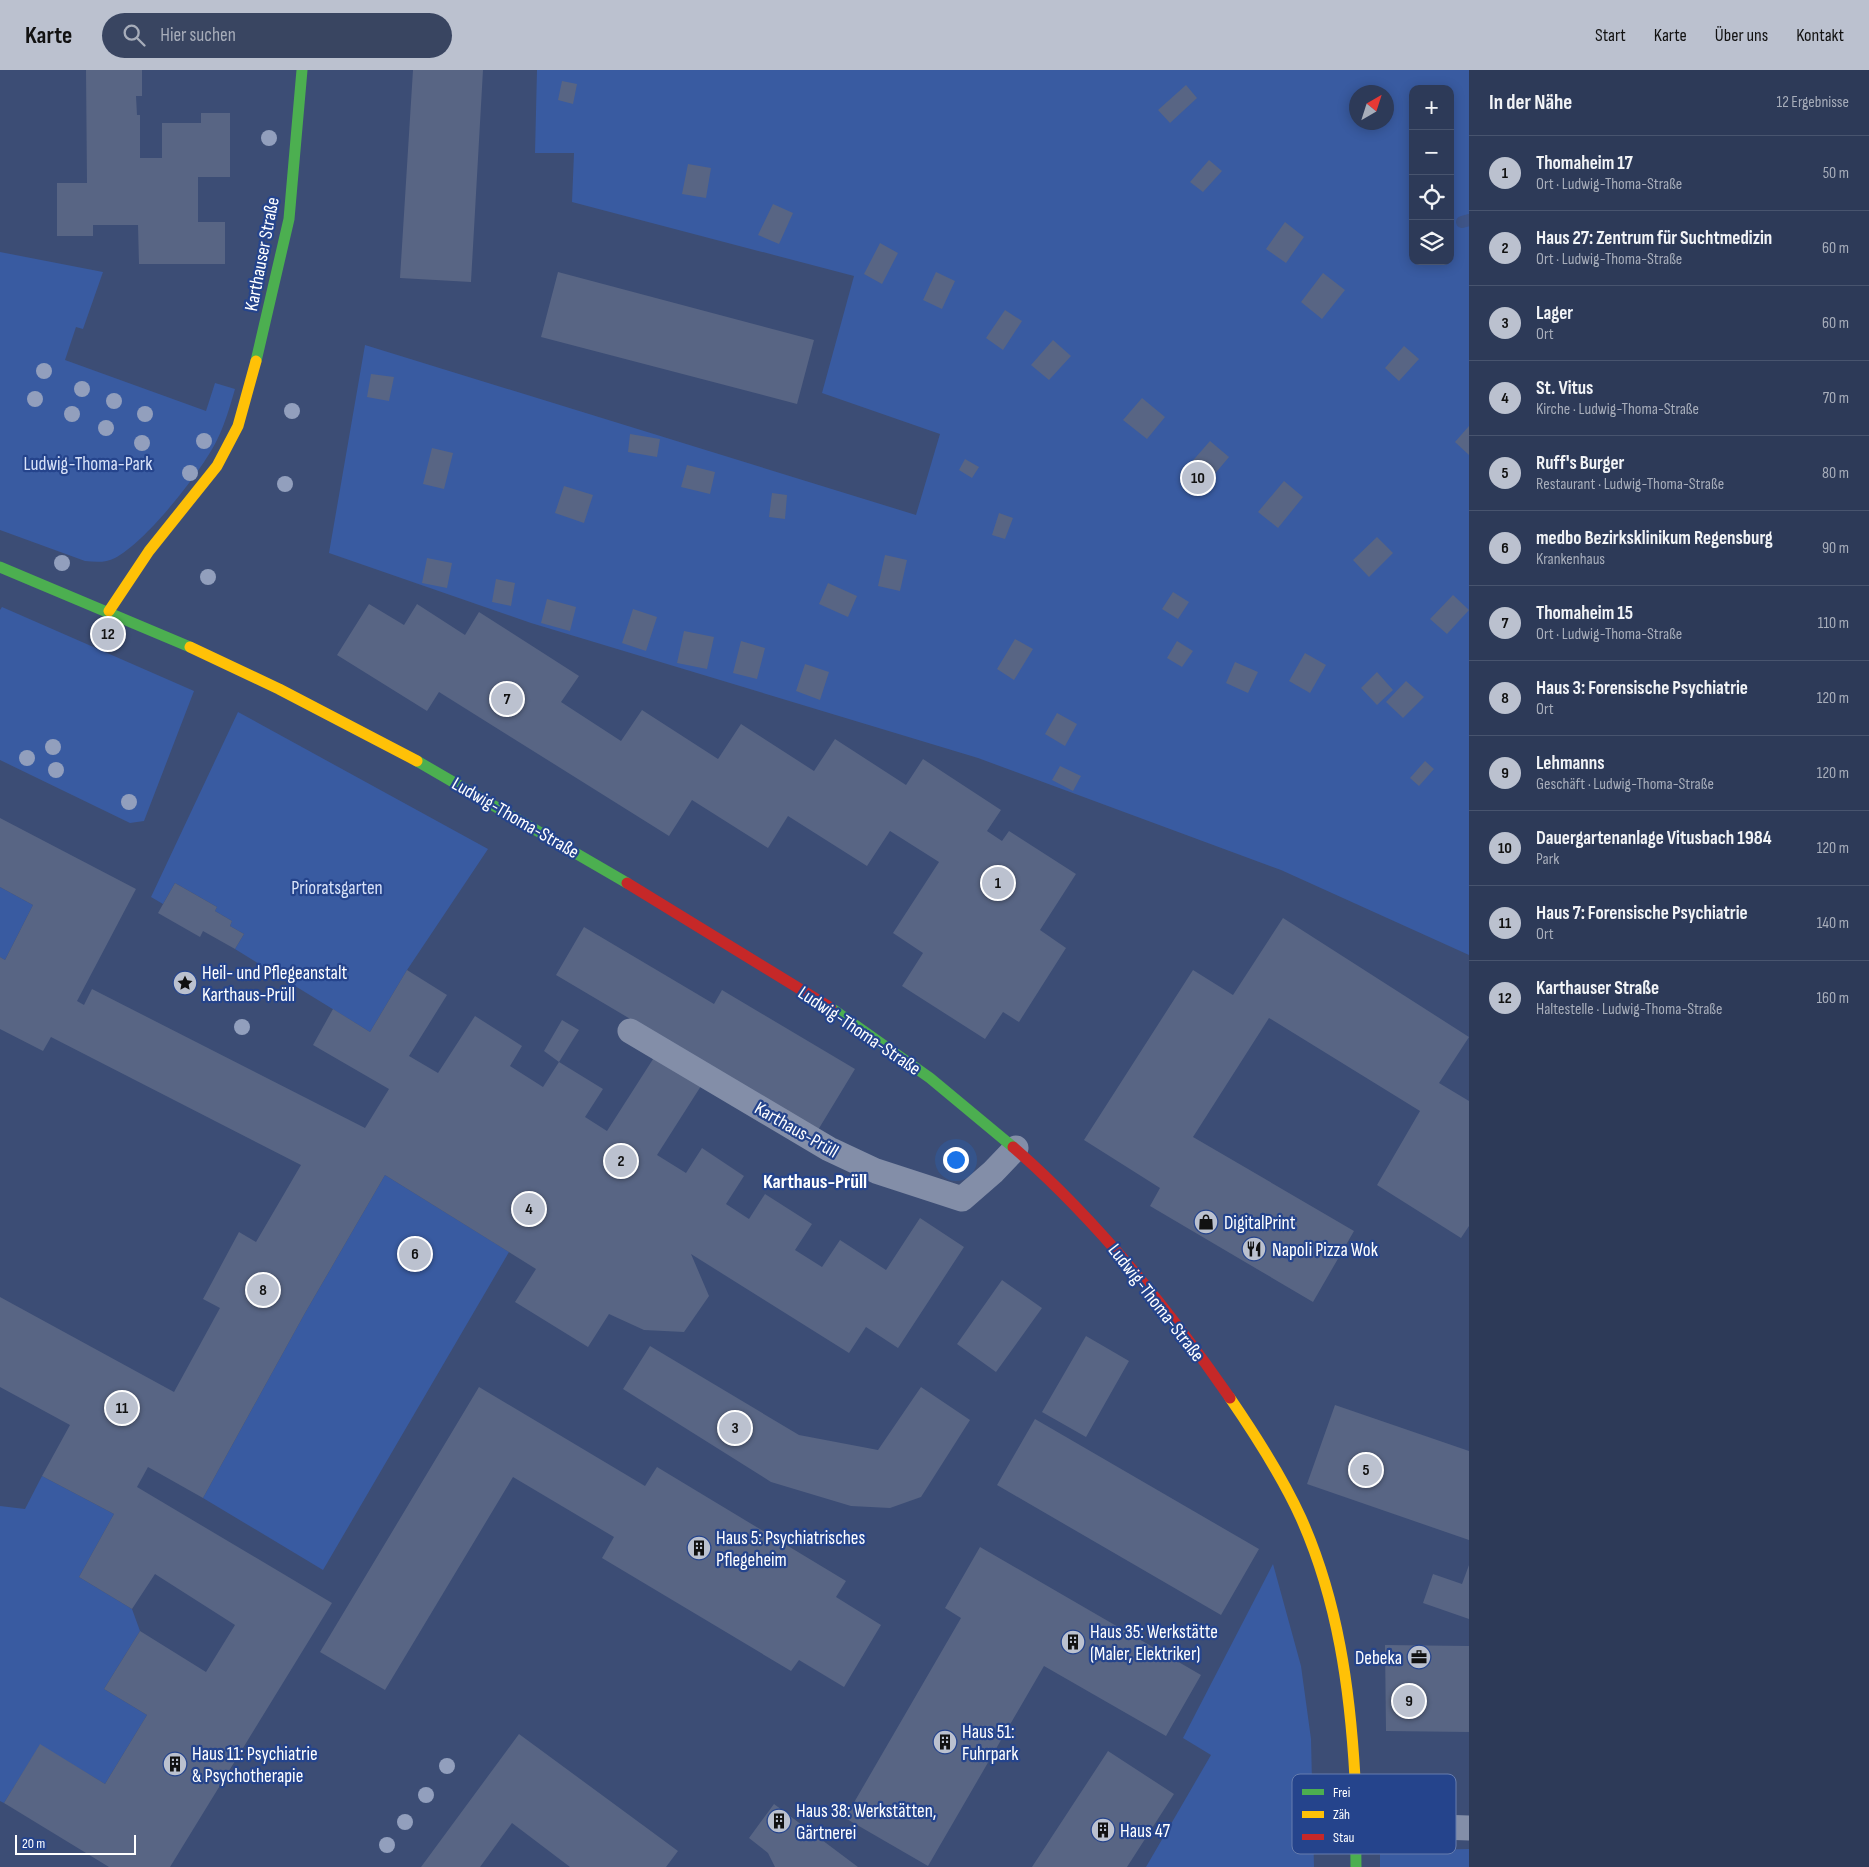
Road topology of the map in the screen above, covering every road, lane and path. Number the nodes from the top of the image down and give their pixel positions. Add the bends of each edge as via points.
1 (302, 70) edge
2 (0, 567) edge
3 (109, 611) junction
4 (630, 1031) dead end
5 (1016, 1148) junction
6 (1355, 1774) edge
7 (1456, 1828) edge
8 (1469, 1828) edge
9 (1356, 1854) edge
10 (1356, 1867) edge

1 - 3 street, Karthauser Straße via 289,219 238,426 217,466 149,551
2 - 3 street, Ludwig-Thoma-Straße
3 - 5 street, Ludwig-Thoma-Straße via 225,663 376,740 597,864 880,1040
4 - 5 lane, Karthaus-Prüll via 829,1149 876,1171 962,1199
5 - 6 street, Ludwig-Thoma-Straße via 1114,1245 1171,1314 1251,1427 1293,1503 1310,1539 1335,1611 1347,1673
7 - 8 lane
9 - 10 street, Ludwig-Thoma-Straße

